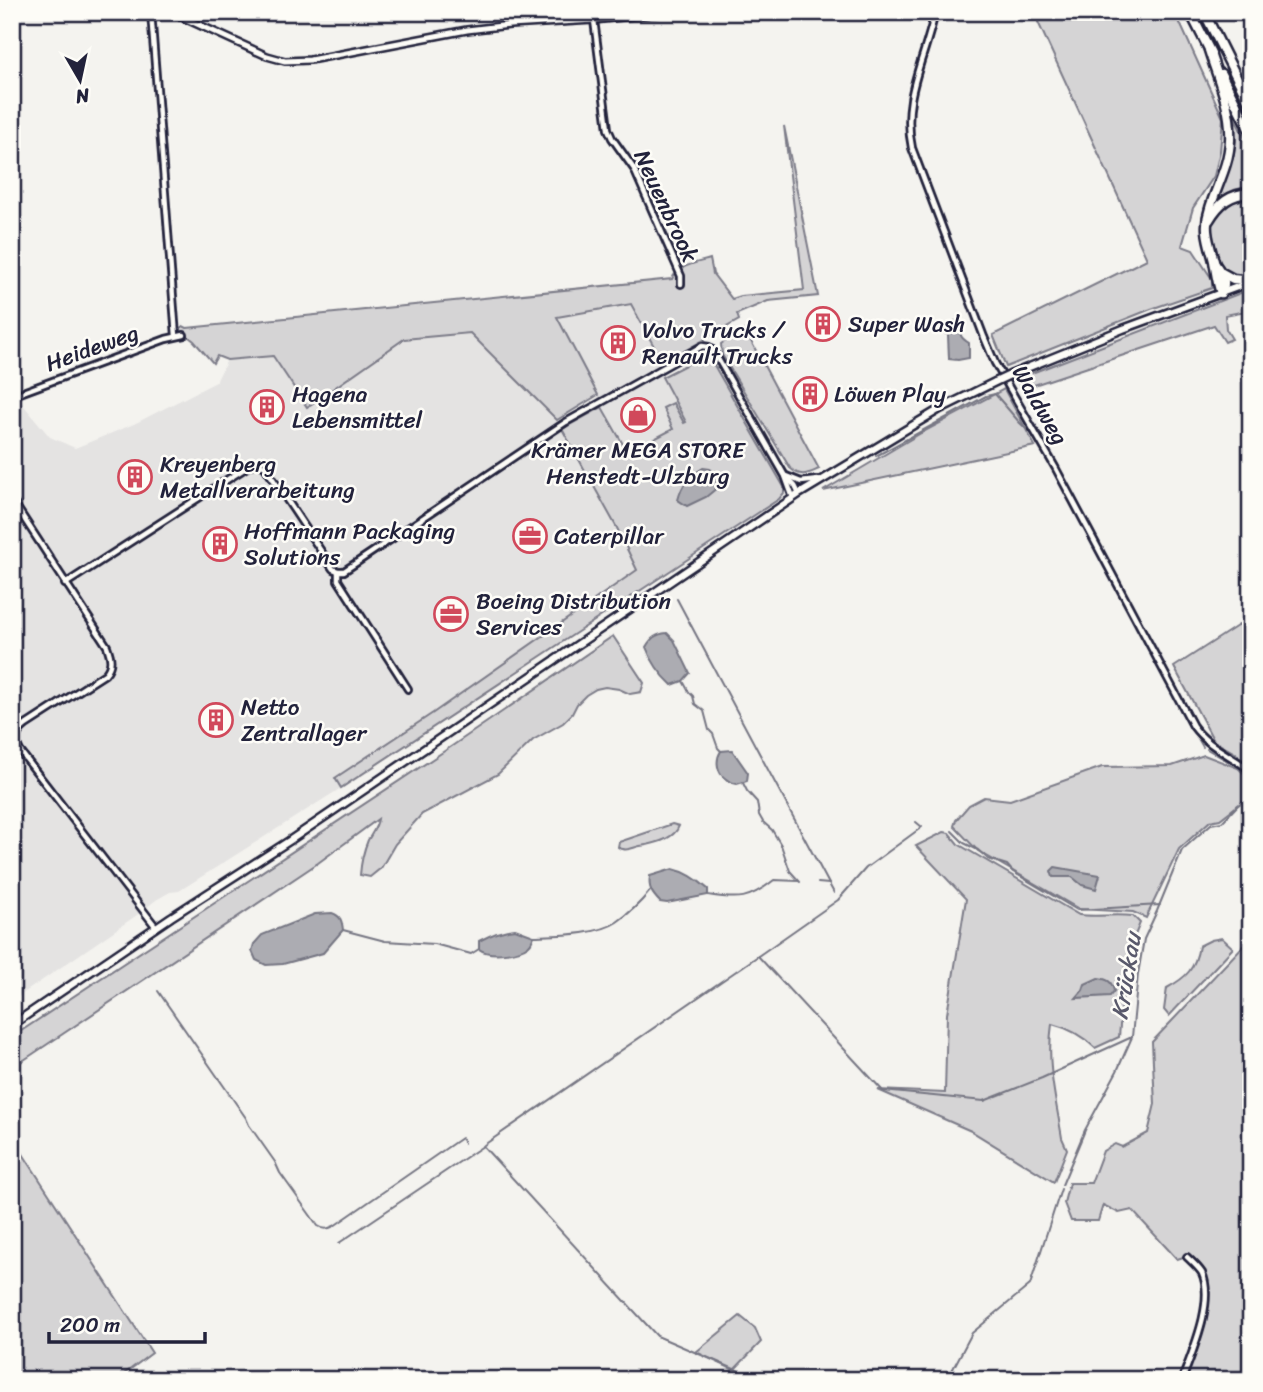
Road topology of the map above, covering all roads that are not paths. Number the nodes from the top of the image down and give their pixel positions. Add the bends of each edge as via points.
1 (151, 12) edge
2 (171, 12) edge
3 (670, 12) edge
4 (935, 12) edge
5 (1190, 12) edge
6 (1204, 12) edge
7 (594, 20) junction
8 (1209, 50) junction
9 (1251, 106) edge
10 (1251, 133) edge
11 (1251, 193) edge
12 (1207, 223) junction
13 (1214, 261) junction
14 (1222, 273) junction
15 (1251, 282) edge
16 (681, 284) dead end
17 (1221, 293) junction
18 (184, 335) dead end
19 (176, 336) junction
20 (12, 396) edge
21 (785, 476) junction
22 (821, 480) junction
23 (796, 496) junction
24 (12, 500) edge
25 (338, 572) junction
26 (65, 584) junction
27 (408, 689) dead end
28 (1251, 771) edge
29 (156, 928) junction
30 (12, 1025) edge
31 (1187, 1257) dead end
32 (1182, 1380) edge

1 - 19 street
2 - 7 street via 267,56 292,61 467,30
3 - 7 street
4 - 28 street, Waldweg via 913,84 908,131 984,337 1194,726 1209,744
5 - 8 highway
6 - 9 highway
7 - 16 street, Neuenbrook via 608,129 634,169
8 - 10 highway
8 - 12 highway via 1227,110 1230,138
11 - 12 highway via 1226,199
12 - 13 highway
13 - 14 highway
13 - 17 highway
14 - 15 highway
14 - 17 highway
15 - 17 main road
17 - 22 main road, bridge via 1012,374 940,409
18 - 19 street, Heideweg
19 - 20 street, Heideweg
21 - 22 street via 802,482
21 - 23 street
21 - 25 street via 714,352 702,346 566,422
22 - 23 main road
23 - 29 main road
24 - 26 street
25 - 26 street via 259,463
25 - 27 street via 338,580
26 - 29 street via 107,646 111,664 105,674 22,728 15,743
29 - 30 main road
31 - 32 street via 1203,1276 1206,1295

